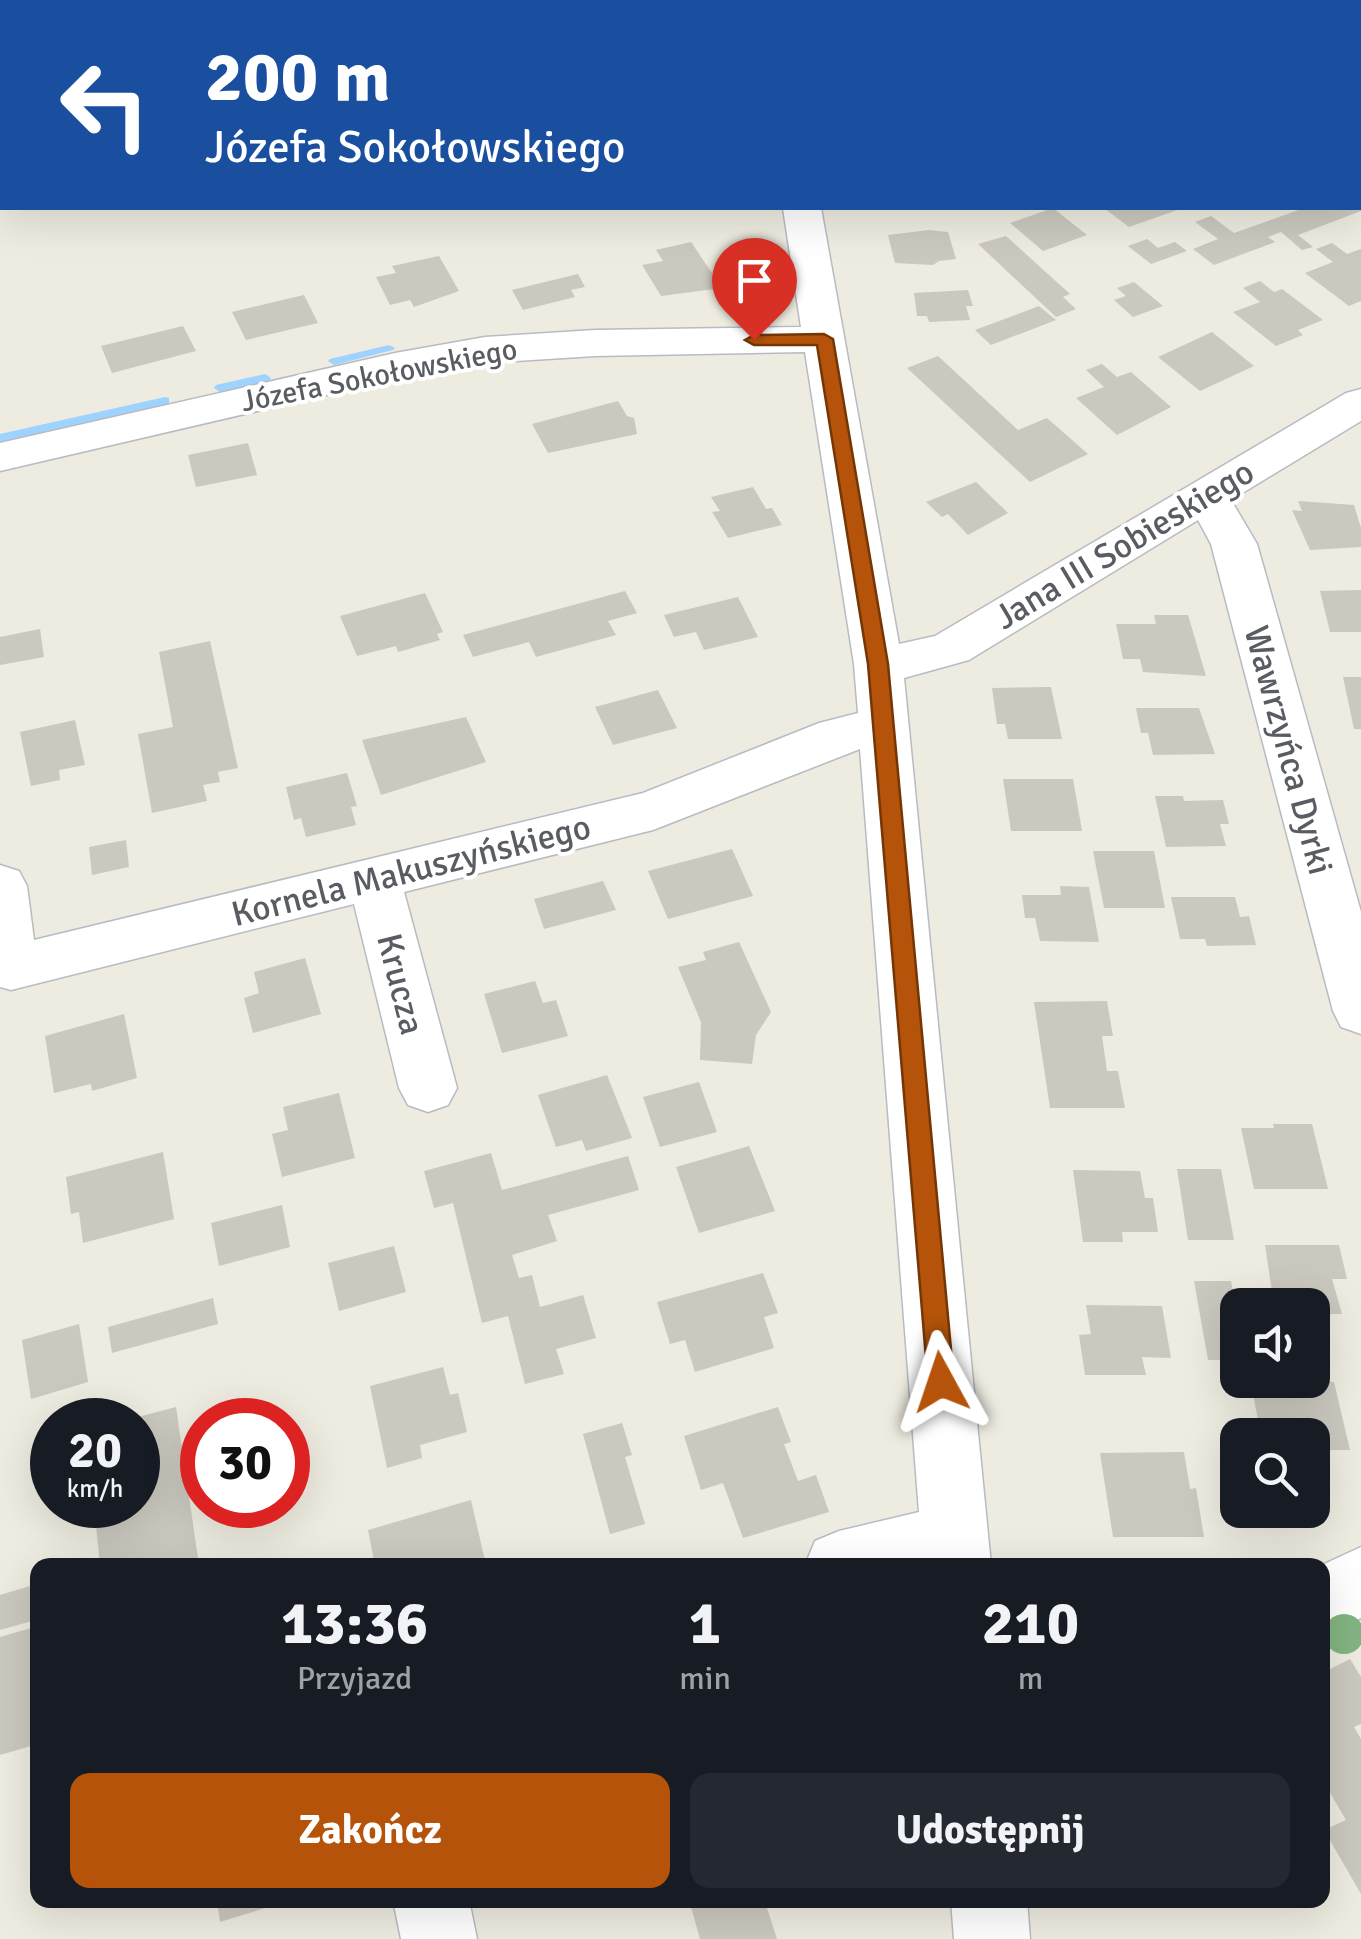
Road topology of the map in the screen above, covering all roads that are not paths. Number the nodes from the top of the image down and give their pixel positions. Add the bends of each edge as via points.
1 (802, 210) edge
2 (824, 339) junction
3 (1361, 402) edge
4 (0, 457) edge
5 (1204, 497) junction
6 (878, 664) junction
7 (884, 726) junction
8 (374, 879) junction
9 (0, 886) edge
10 (5, 969) edge
11 (1361, 1011) edge
12 (428, 1088) dead end
13 (956, 1551) edge
14 (898, 1558) edge
15 (1361, 1582) edge
16 (1330, 1598) edge
17 (433, 1908) edge
18 (989, 1908) edge
19 (439, 1939) edge
20 (992, 1939) edge

1 - 2 street
2 - 4 street, Józefa Sokołowskiego via 485,350
2 - 6 street
3 - 5 street, Jana III Sobieskiego
5 - 6 street, Jana III Sobieskiego via 952,648
5 - 11 street, Wawrzyńca Dyrki via 1234,544
6 - 7 street
7 - 8 street, Kornela Makuszyńskiego via 837,736 652,810
7 - 13 street
8 - 10 street, Kornela Makuszyńskiego
8 - 12 street, Krucza
9 - 10 street, Kornela Makuszyńskiego
13 - 14 street
15 - 16 street
17 - 19 street
18 - 20 street

